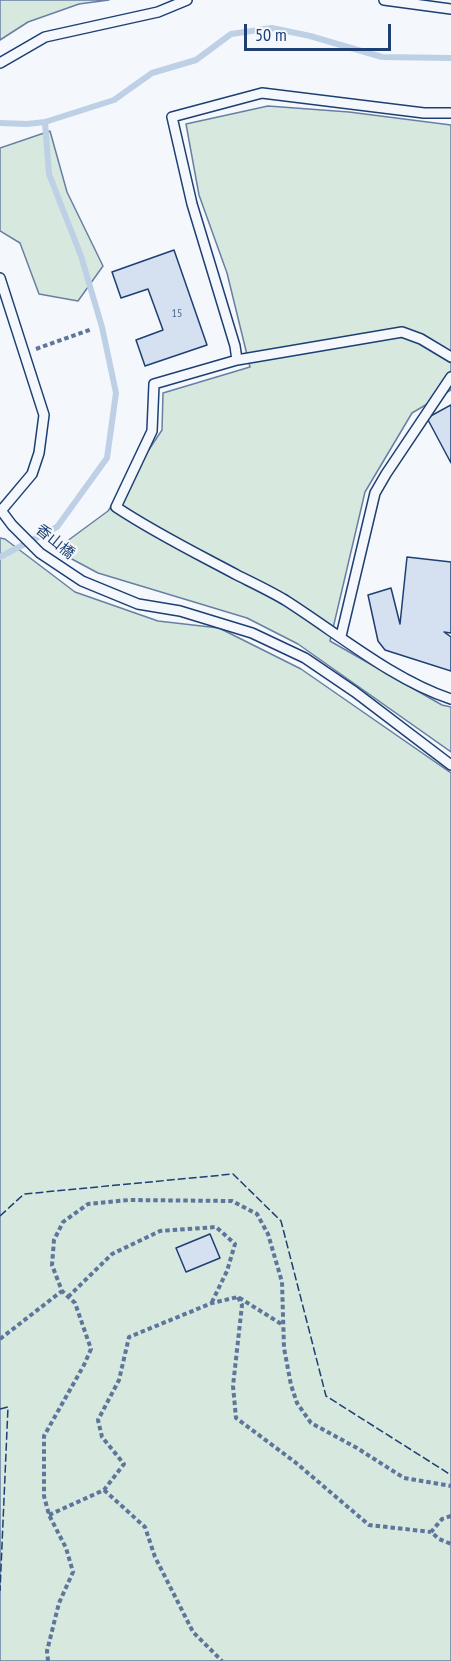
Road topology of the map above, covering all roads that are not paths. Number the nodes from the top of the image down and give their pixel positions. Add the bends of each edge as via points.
1 (187, 0) edge
2 (384, 0) edge
3 (451, 9) edge
4 (0, 63) edge
5 (451, 113) edge
6 (0, 278) edge
7 (451, 357) edge
8 (237, 360) junction
9 (451, 377) edge
10 (0, 511) edge
11 (340, 636) junction
12 (451, 699) edge
13 (451, 765) edge

1 - 4 lane via 158,12 45,37
2 - 3 lane
5 - 8 lane via 262,93 172,117 192,204
6 - 10 lane via 44,415 32,474
7 - 8 lane via 402,332
8 - 11 lane via 154,384 152,431 116,507 148,529 283,599
9 - 11 lane via 375,493
10 - 13 lane, 香山橋 via 40,553 82,581 138,604 252,633 305,658
11 - 12 lane via 369,658

